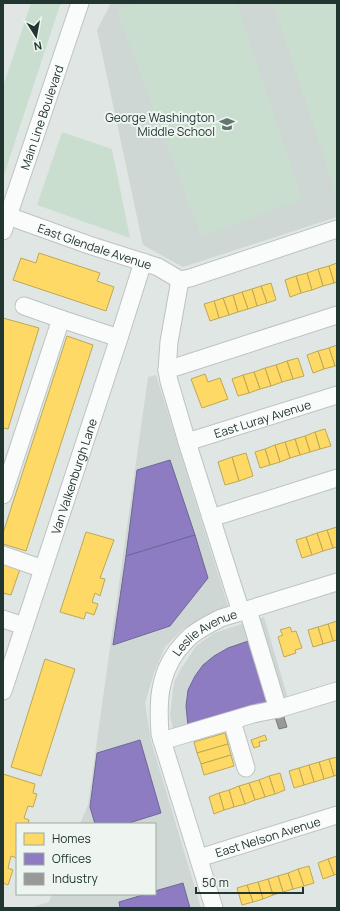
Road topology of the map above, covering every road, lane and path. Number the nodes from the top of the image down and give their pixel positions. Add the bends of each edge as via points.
1 (80, 3) edge
2 (6, 224) edge
3 (337, 229) edge
4 (143, 262) junction
5 (179, 286) junction
6 (24, 306) dead end
7 (337, 315) edge
8 (61, 319) junction
9 (119, 338) junction
10 (167, 370) junction
11 (337, 395) edge
12 (187, 442) junction
13 (337, 478) edge
14 (3, 495) edge
15 (211, 518) junction
16 (3, 555) edge
17 (43, 569) junction
18 (337, 582) edge
19 (244, 611) junction
20 (3, 619) edge
21 (24, 626) junction
22 (4, 684) edge
23 (337, 691) edge
24 (278, 709) junction
25 (232, 721) junction
26 (162, 741) junction
27 (246, 768) dead end
28 (337, 815) edge
29 (199, 858) junction
30 (214, 908) edge

1 - 2 street, Main Line Boulevard
2 - 4 street, East Glendale Avenue
3 - 5 street via 190,278
4 - 5 street, East Glendale Avenue via 158,266
4 - 9 street, Van Valkenburgh Lane
5 - 10 street, Leslie Avenue via 168,342
6 - 8 street
7 - 10 street
8 - 9 street
8 - 14 street
9 - 17 street, Van Valkenburgh Lane
10 - 12 street, Leslie Avenue
11 - 12 street, East Luray Avenue
12 - 15 street, Leslie Avenue
13 - 15 street
15 - 19 street, Leslie Avenue
16 - 17 street
17 - 21 street, Van Valkenburgh Lane
18 - 19 street
19 - 24 street
19 - 26 street, Leslie Avenue via 200,629 184,642 172,658 159,696
20 - 21 street
21 - 22 street, Van Valkenburgh Lane
23 - 24 street
24 - 25 street
25 - 26 street
25 - 27 street
26 - 29 street, Leslie Avenue
28 - 29 street, East Nelson Avenue
29 - 30 street, Leslie Avenue

